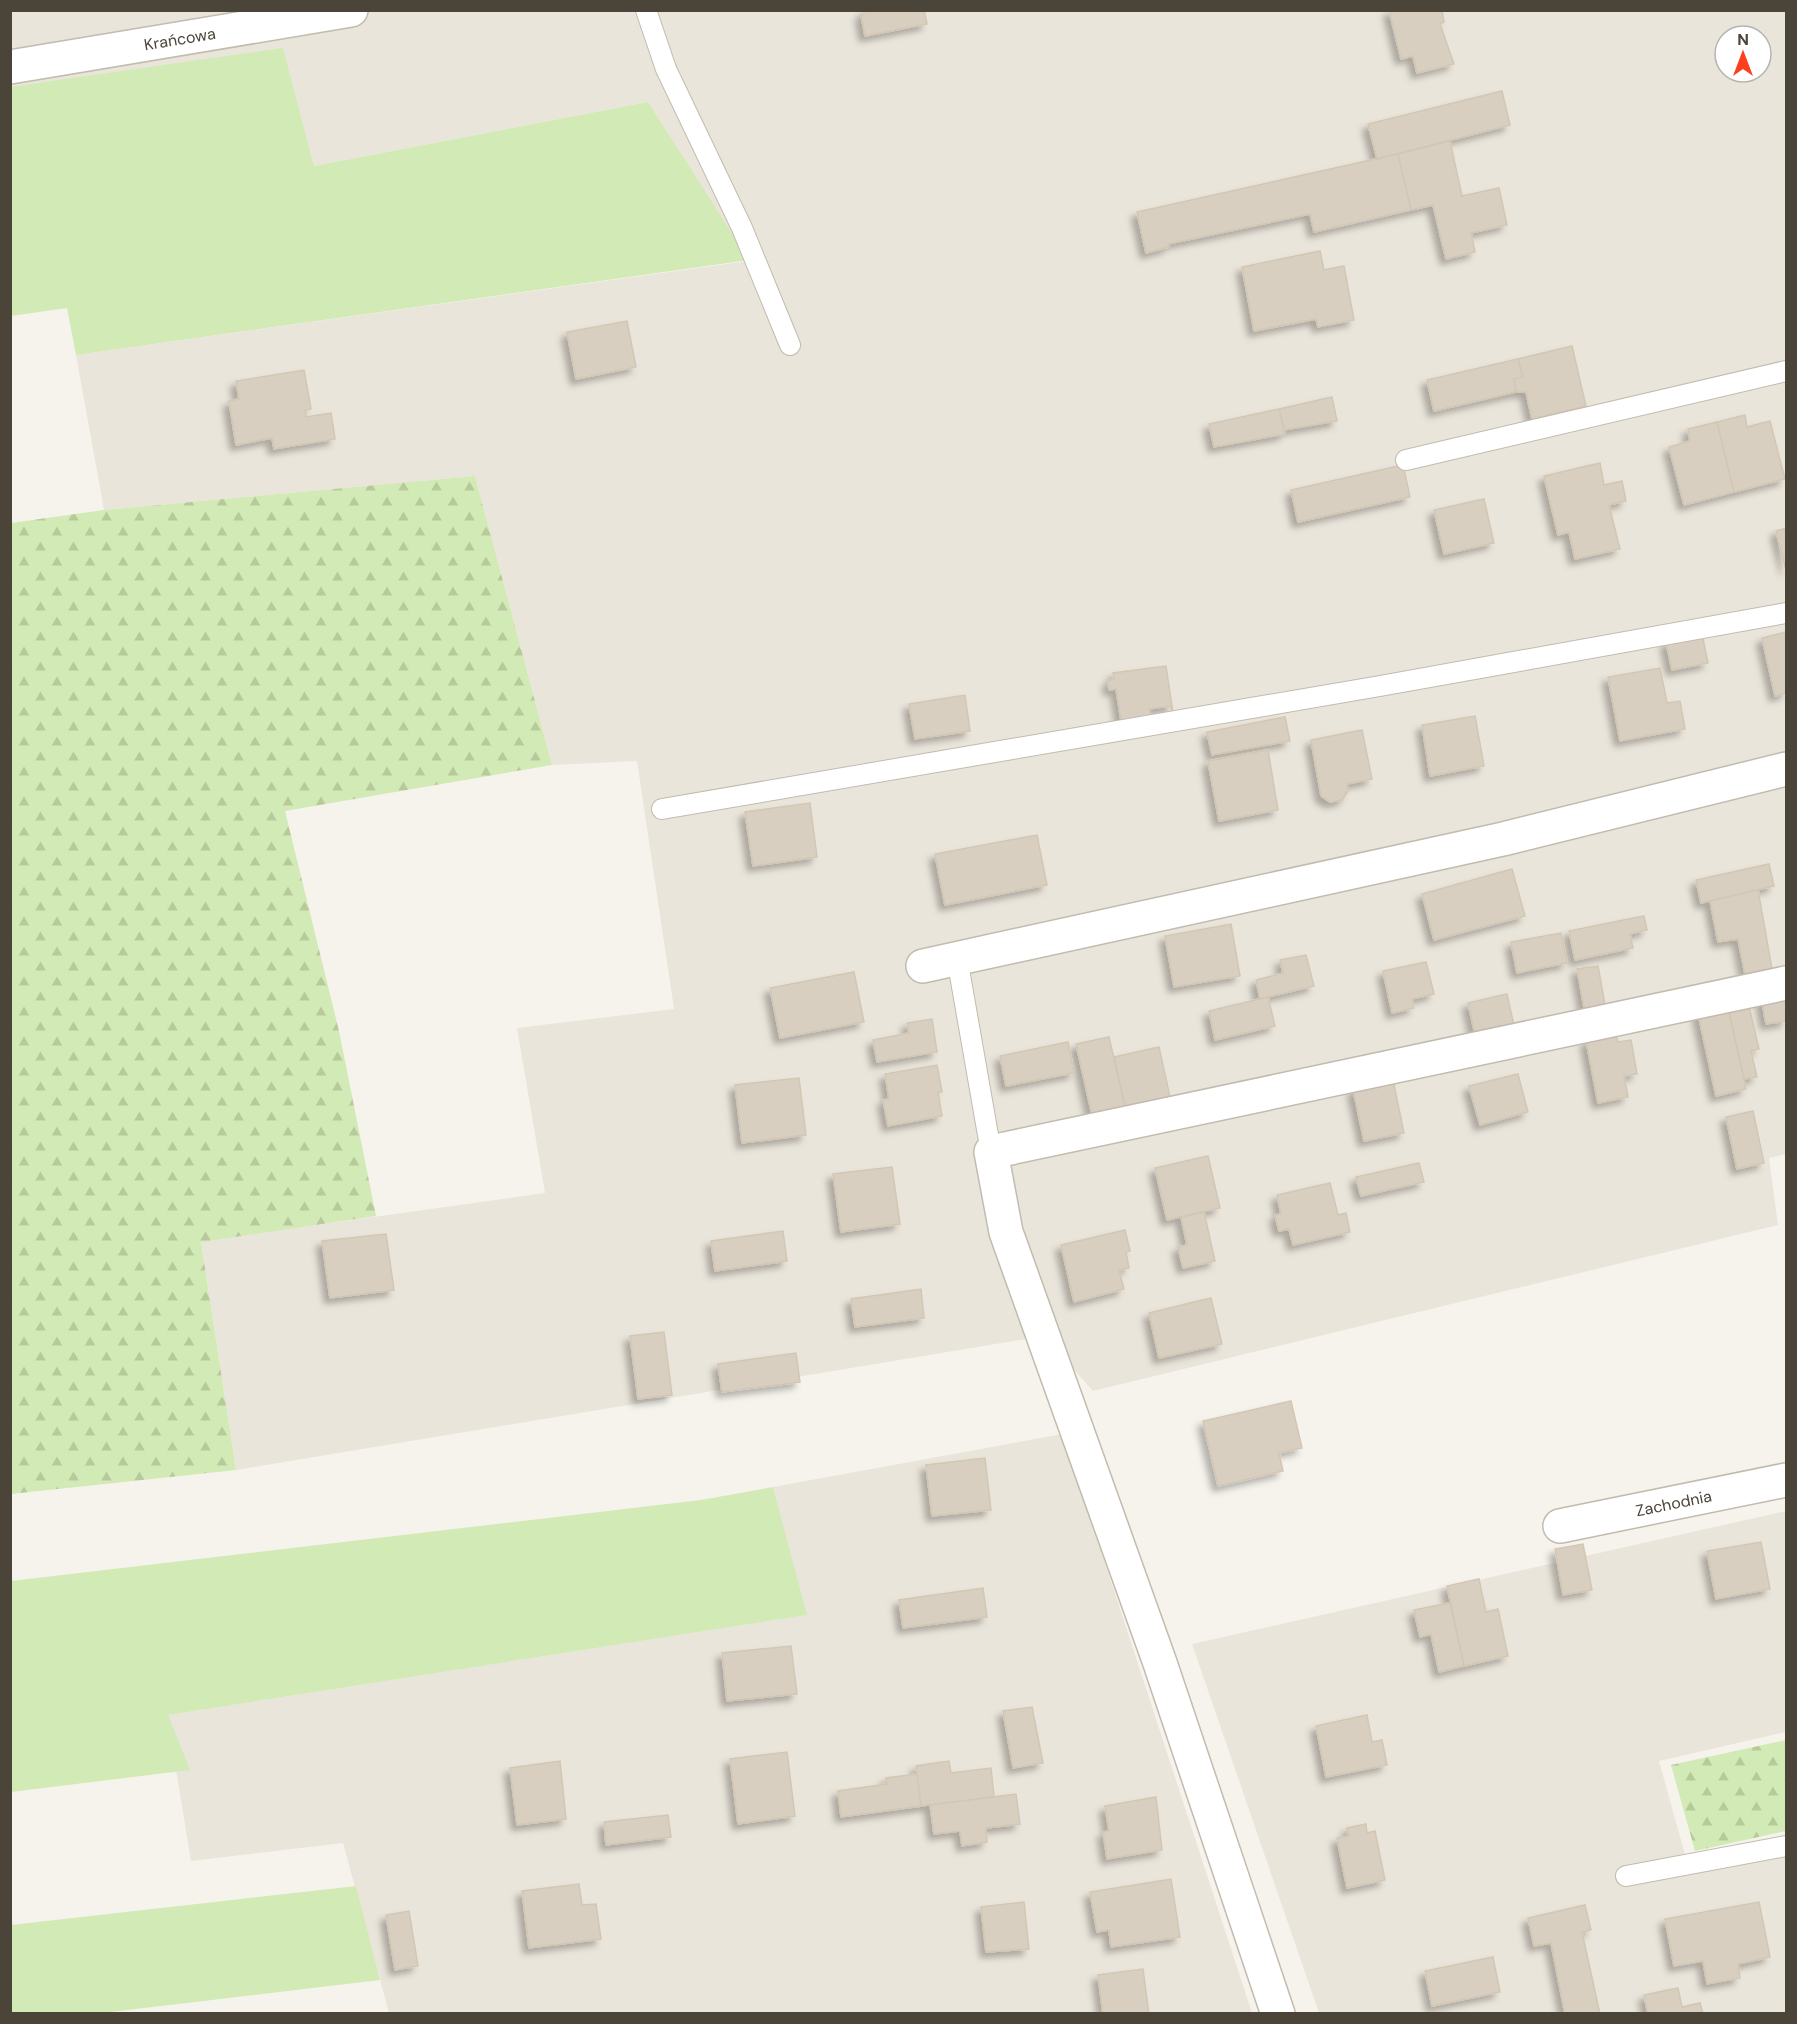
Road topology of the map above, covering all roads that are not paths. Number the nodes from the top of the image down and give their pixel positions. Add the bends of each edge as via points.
1 (351, 10) edge
2 (646, 10) edge
3 (10, 67) edge
4 (790, 345) dead end
5 (1786, 371) edge
6 (1406, 460) dead end
7 (1786, 613) edge
8 (1786, 769) edge
9 (663, 809) dead end
10 (957, 958) junction
11 (923, 966) dead end
12 (1786, 983) edge
13 (991, 1152) junction
14 (1786, 1480) edge
15 (1560, 1526) dead end
16 (1786, 1846) edge
17 (1626, 1876) dead end
18 (1278, 2013) edge

1 - 3 street, Krańcowa
2 - 4 lane via 666,69 742,228
5 - 6 lane
7 - 9 lane
8 - 10 street via 1503,839
10 - 11 street
10 - 13 lane
12 - 13 street
13 - 18 street via 1006,1233 1160,1663
14 - 15 street, Zachodnia
16 - 17 lane

